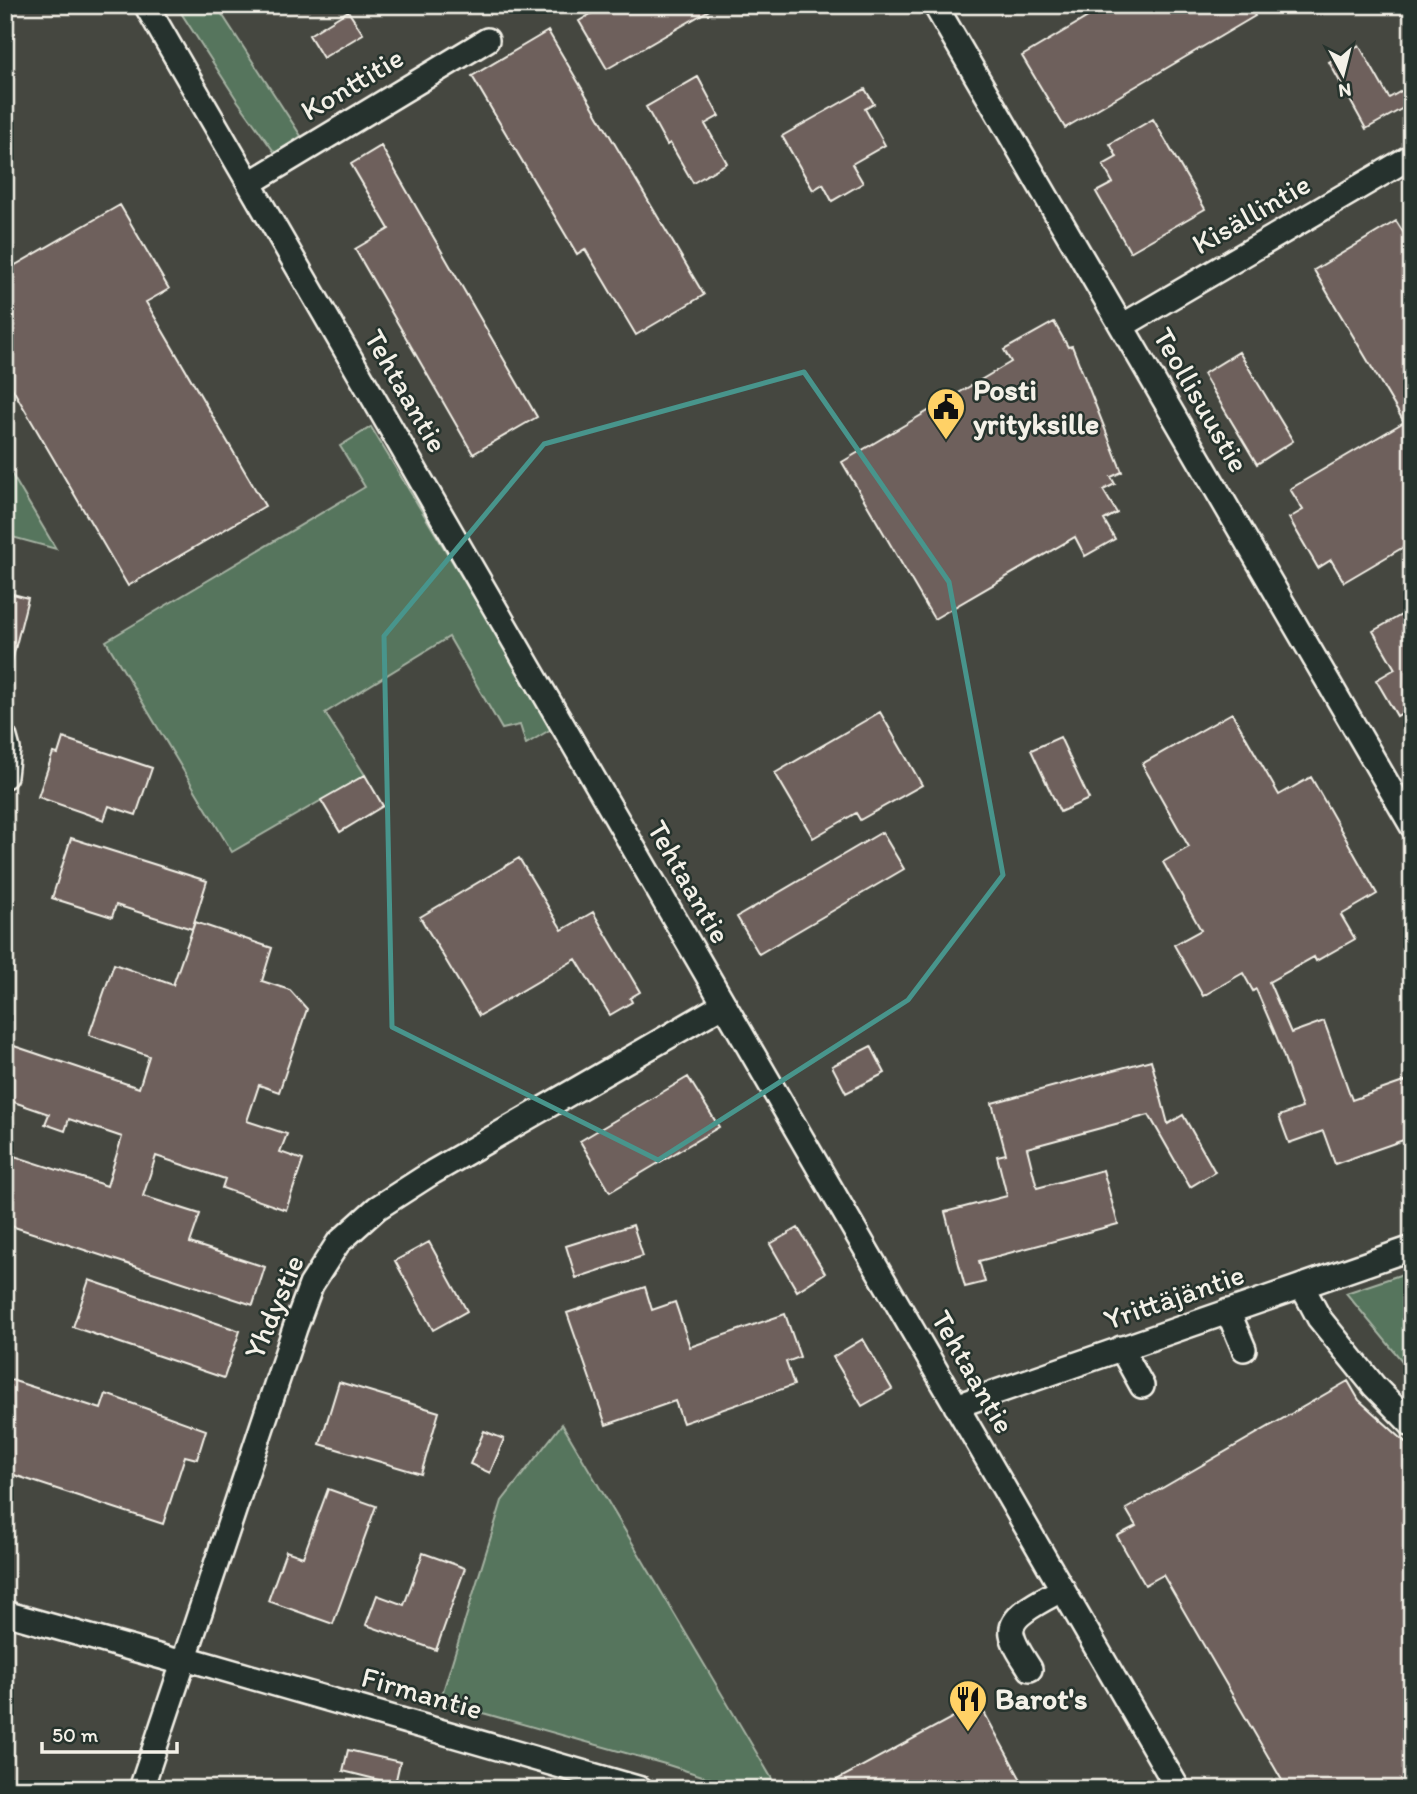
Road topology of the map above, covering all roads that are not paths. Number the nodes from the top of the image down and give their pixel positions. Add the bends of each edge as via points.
1 (146, 5) edge
2 (936, 5) edge
3 (487, 40) dead end
4 (1412, 156) edge
5 (250, 183) junction
6 (1122, 326) junction
7 (5, 738) edge
8 (5, 776) edge
9 (1405, 798) edge
10 (1412, 826) edge
11 (723, 1005) junction
12 (1412, 1248) edge
13 (1302, 1286) junction
14 (1228, 1311) junction
15 (1121, 1349) junction
16 (1244, 1349) dead end
17 (1142, 1386) dead end
18 (956, 1406) junction
19 (1412, 1424) edge
20 (1063, 1589) junction
21 (5, 1613) edge
22 (184, 1660) junction
23 (1030, 1669) dead end
24 (637, 1788) edge
25 (141, 1789) edge
26 (1178, 1789) edge

1 - 5 street, Tehtaantie
2 - 6 street, Teollisuustie
3 - 5 street, Konttitie
4 - 6 street, Kisällintie
5 - 11 street, Tehtaantie
6 - 9 street, Teollisuustie
7 - 8 street
9 - 10 street, Teollisuustie
11 - 18 street, Tehtaantie
11 - 22 street, Yhdystie via 433,1172 377,1208 338,1243 311,1284
12 - 13 street, Yrittäjäntie
13 - 14 street, Yrittäjäntie
13 - 19 street via 1319,1318 1374,1386
14 - 15 street, Yrittäjäntie
14 - 16 street
15 - 17 street
15 - 18 street, Yrittäjäntie
18 - 20 street, Tehtaantie
20 - 23 street via 1012,1624 1012,1635
20 - 26 street, Tehtaantie
21 - 22 street, Firmantie
22 - 24 street, Firmantie
22 - 25 street, Yhdystie

